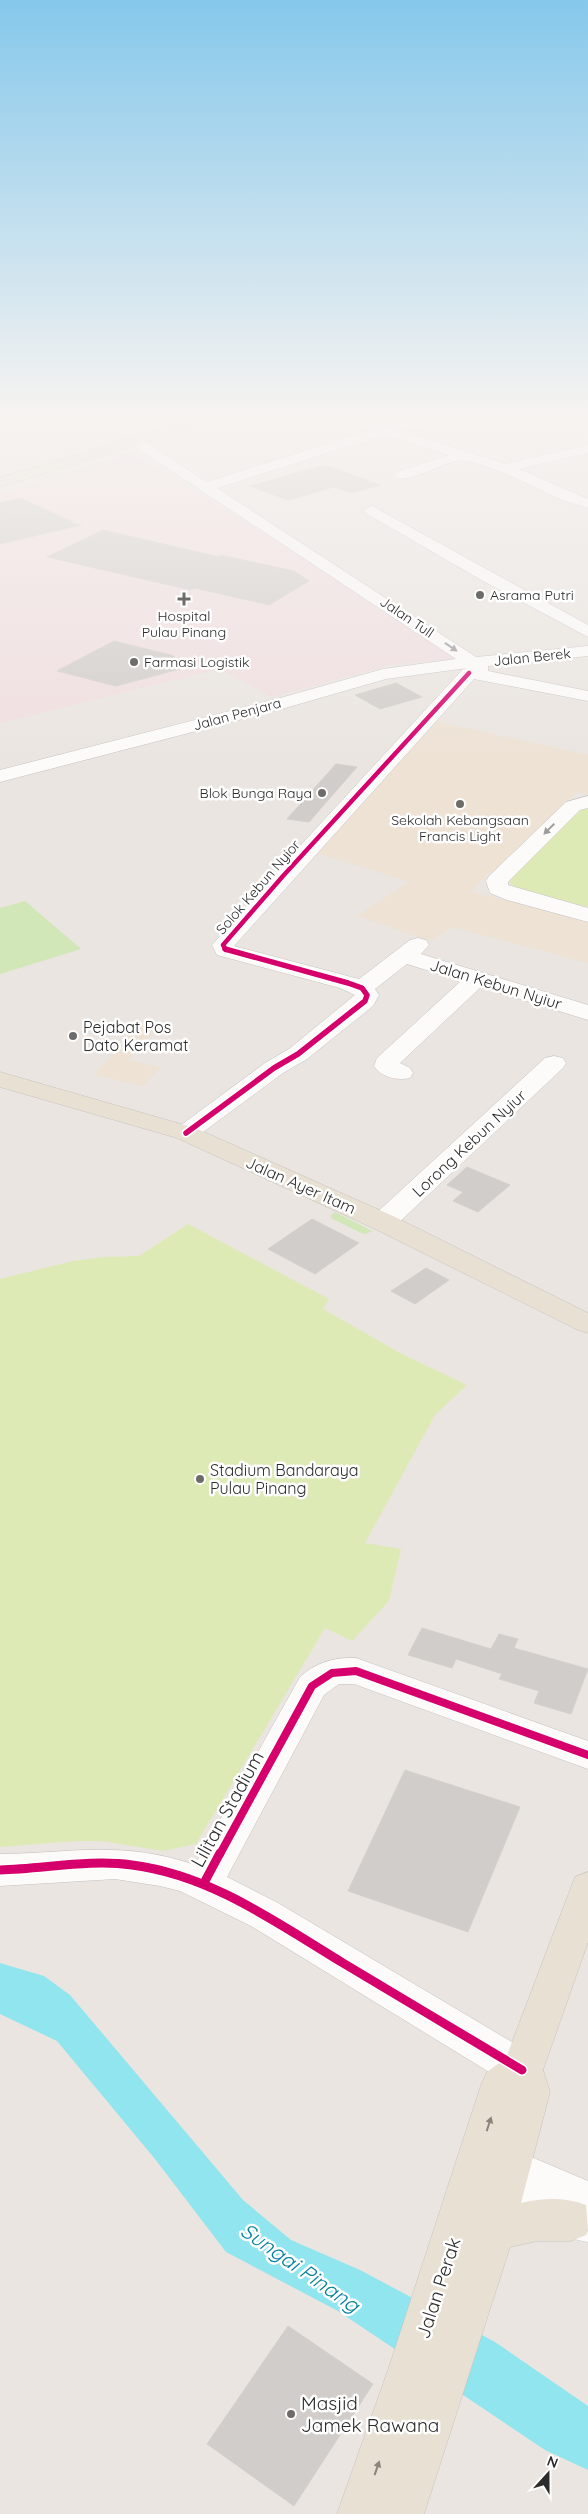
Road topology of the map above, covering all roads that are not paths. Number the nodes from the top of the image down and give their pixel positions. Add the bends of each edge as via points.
1 (263, 527) edge
2 (399, 527) edge
3 (588, 632) edge
4 (588, 651) edge
5 (467, 667) junction
6 (588, 696) edge
7 (0, 776) edge
8 (588, 802) edge
9 (588, 915) edge
10 (423, 941) dead end
11 (404, 956) junction
12 (478, 978) junction
13 (362, 988) junction
14 (588, 1013) edge
15 (554, 1063) dead end
16 (0, 1066) edge
17 (401, 1073) dead end
18 (0, 1079) edge
19 (194, 1127) junction
20 (389, 1216) junction
21 (588, 1305) edge
22 (588, 1324) edge
23 (588, 1755) edge
24 (0, 1870) edge
25 (204, 1883) junction
26 (588, 1888) edge
27 (528, 2053) junction
28 (488, 2196) junction
29 (582, 2215) edge
30 (425, 2384) junction
31 (415, 2464) junction
32 (361, 2514) edge
33 (400, 2514) edge
34 (420, 2514) edge

1 -> 5 street, Jalan Tull
2 - 3 street
4 - 5 street, Jalan Berek
5 - 6 street via 496,677
5 - 7 street, Jalan Penjara via 383,674
5 - 13 street, Solok Kebun Nyior via 223,945 225,950
8 -> 9 street via 572,806 497,881 498,888 515,895
10 - 11 street
11 - 12 street, Jalan Kebun Nyiur
11 - 13 street
12 - 14 street, Jalan Kebun Nyiur
12 - 17 street via 386,1063
13 - 19 street via 367,995 365,1001 298,1054
15 - 20 street, Lorong Kebun Nyiur
16 - 19 main road, Jalan Ayer Itam via 106,1093
18 - 19 main road, Jalan Ayer Itam
19 - 20 main road, Jalan Ayer Itam
20 - 21 main road, Jalan Ayer Itam
20 - 22 main road, Jalan Ayer Itam
23 - 25 street, Lilitan Stadium via 356,1671 337,1670 321,1677 312,1686
24 - 25 street via 72,1864 132,1865
25 - 27 street, Lilitan Stadium via 271,1919 482,2046
26 - 27 main road
27 - 28 main road, Jalan Perak via 529,2092
28 - 29 main road via 538,2220
28 - 29 street via 580,2199
28 - 30 main road, Jalan Perak
28 - 30 main road, Jalan Perak via 472,2293
30 - 31 main road, Jalan Perak
32 -> 30 main road, Jalan Perak
31 - 33 main road, Jalan Perak
31 - 34 main road

